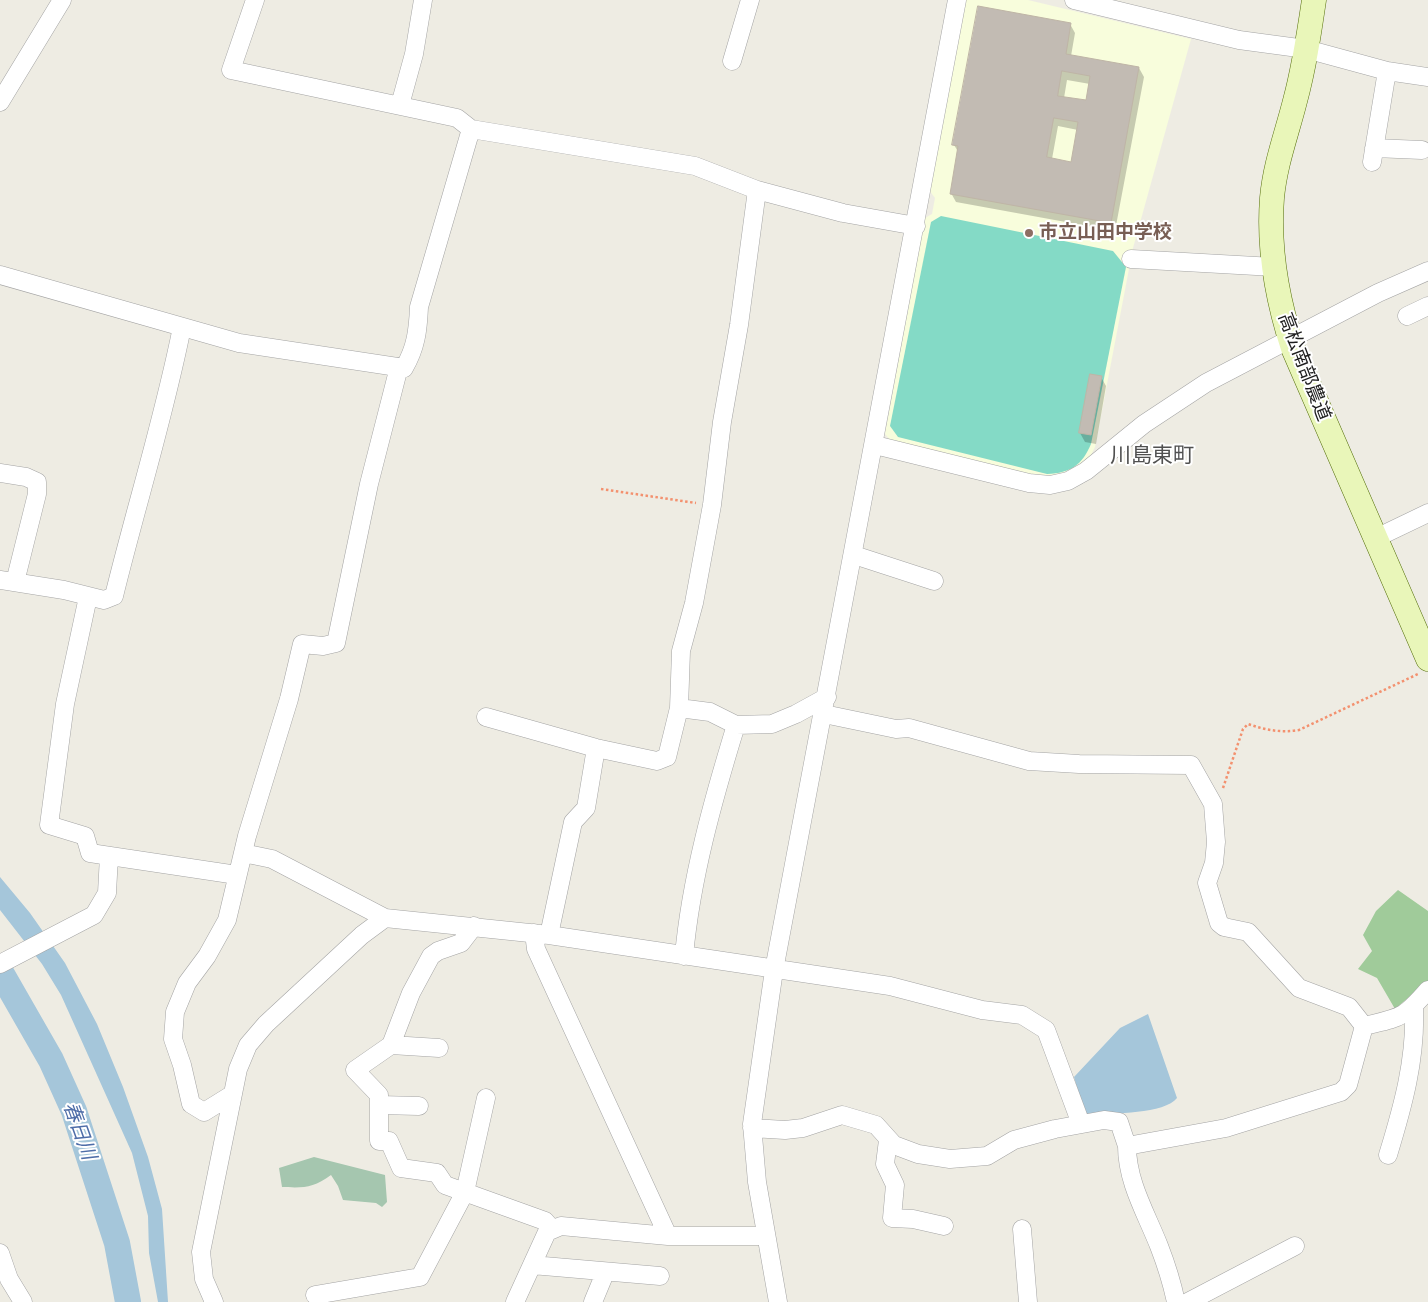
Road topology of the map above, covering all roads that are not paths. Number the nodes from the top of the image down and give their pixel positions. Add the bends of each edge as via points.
1 (62, 0) edge
2 (255, 0) edge
3 (423, 0) edge
4 (750, 0) edge
5 (957, 0) edge
6 (1074, 0) edge
7 (1314, 0) edge
8 (1306, 50) junction
9 (732, 62) dead end
10 (1387, 71) junction
11 (1428, 77) edge
12 (0, 102) edge
13 (400, 105) junction
14 (471, 129) junction
15 (1422, 150) dead end
16 (757, 190) junction
17 (916, 226) junction
18 (1131, 259) dead end
19 (1274, 267) junction
20 (1428, 271) edge
21 (0, 275) edge
22 (1428, 306) edge
23 (1407, 316) dead end
24 (182, 327) junction
25 (1291, 341) junction
26 (399, 367) junction
27 (875, 444) junction
28 (0, 473) edge
29 (1428, 513) edge
30 (1376, 538) junction
31 (854, 556) junction
32 (8, 581) edge
33 (934, 581) dead end
34 (88, 597) junction
35 (1424, 666) edge
36 (827, 697) junction
37 (679, 708) junction
38 (824, 714) junction
39 (486, 717) dead end
40 (736, 725) junction
41 (596, 748) junction
42 (243, 853) junction
43 (110, 856) junction
44 (237, 875) junction
45 (385, 918) junction
46 (474, 926) junction
47 (542, 934) junction
48 (684, 956) junction
49 (0, 964) edge
50 (774, 970) junction
51 (1428, 990) edge
52 (1414, 1008) junction
53 (1364, 1026) junction
54 (391, 1044) junction
55 (439, 1048) dead end
56 (233, 1094) junction
57 (486, 1098) dead end
58 (379, 1105) junction
59 (419, 1106) dead end
60 (1081, 1124) junction
61 (752, 1128) junction
62 (888, 1140) junction
63 (1127, 1146) junction
64 (1388, 1155) dead end
65 (465, 1192) junction
66 (944, 1226) dead end
67 (552, 1229) junction
68 (1022, 1229) dead end
69 (668, 1236) junction
70 (765, 1236) junction
71 (1295, 1246) dead end
72 (1, 1262) edge
73 (532, 1265) junction
74 (605, 1272) junction
75 (660, 1276) dead end
76 (375, 1293) edge
77 (316, 1295) dead end
78 (23, 1302) edge
79 (214, 1302) edge
80 (515, 1302) edge
81 (593, 1302) edge
82 (778, 1302) edge
83 (1028, 1302) edge
84 (1176, 1302) edge
85 (1188, 1302) edge

1 - 12 street
2 - 13 street via 231,70
3 - 13 street via 414,54
4 - 9 street
5 - 17 street
6 - 8 street via 1239,40
7 - 8 street, 高松南部農道
8 - 10 street
8 - 19 street, 高松南部農道 via 1296,101 1280,150 1272,197
10 - 11 street
10 - 15 street via 1373,155
13 - 14 street via 457,118
14 - 16 street via 695,166
14 - 26 street via 419,307 418,333 412,355 404,368
16 - 17 street via 843,213
16 - 37 street via 712,506 694,603 681,652
17 - 27 street
18 - 19 street
19 - 25 street, 高松南部農道 via 1280,306
20 - 25 street via 1378,293
21 - 24 street
22 - 23 street
24 - 26 street via 239,343
24 - 34 street via 168,400 114,596 104,600
25 - 27 street via 1206,383 1144,424 1068,482 1050,485 1029,483
25 - 30 street, 高松南部農道
26 - 42 street via 368,484 336,643 323,646 302,644
27 - 31 street
28 - 32 street via 37,482 37,494
29 - 30 street
30 - 35 street, 高松南部農道
31 - 33 street
31 - 36 street
32 - 34 street
34 - 43 street via 65,704 49,825 85,836 90,853
36 - 38 street
36 - 40 street via 772,724
37 - 40 street via 710,712
37 - 41 street via 667,757 657,761
38 - 50 street
38 - 53 street via 896,729 909,728 1028,761 1191,765 1213,804 1216,842 1214,863 1207,883 1219,923 1248,932 1299,988 1348,1007
39 - 41 street
40 - 48 street via 719,782 691,903
41 - 47 street via 586,808 573,822
42 - 44 street
42 - 45 street via 272,859
43 - 44 street
43 - 49 street via 107,893 94,915
44 - 56 street via 227,920 187,983 175,1012 173,1039 191,1104 204,1112
45 - 46 street
45 - 56 street via 362,935 248,1044
46 - 47 street
46 - 54 street via 461,943 431,956 411,993
47 - 48 street
47 - 69 street via 536,949
48 - 50 street
50 - 60 street via 890,986 982,1010 1022,1015 1046,1030
50 - 61 street
51 - 52 street
52 - 53 street via 1399,1017
52 - 64 street via 1415,1035 1409,1081
53 - 63 street via 1348,1085 1341,1092 1226,1128
54 - 55 street
54 - 58 street via 355,1070 379,1095
56 - 79 street via 201,1252 204,1279
57 - 65 street
58 - 59 street
58 - 65 street via 379,1141 390,1141 401,1168 438,1173 445,1185
60 - 62 street via 1014,1140 987,1156 975,1158 950,1159 918,1154
60 - 63 street via 1104,1120 1119,1122
61 - 62 street via 804,1128 842,1115 876,1125
61 - 70 street
62 - 66 street via 885,1164 895,1185 892,1218
63 - 84 street via 1127,1164 1159,1246
65 - 67 street via 545,1221
65 - 76 street via 420,1277
67 - 69 street via 561,1226
67 - 73 street via 547,1232
68 - 83 street
69 - 70 street
70 - 82 street
71 - 85 street
72 - 78 street
73 - 74 street
73 - 80 street
74 - 75 street
74 - 81 street
76 - 77 street

